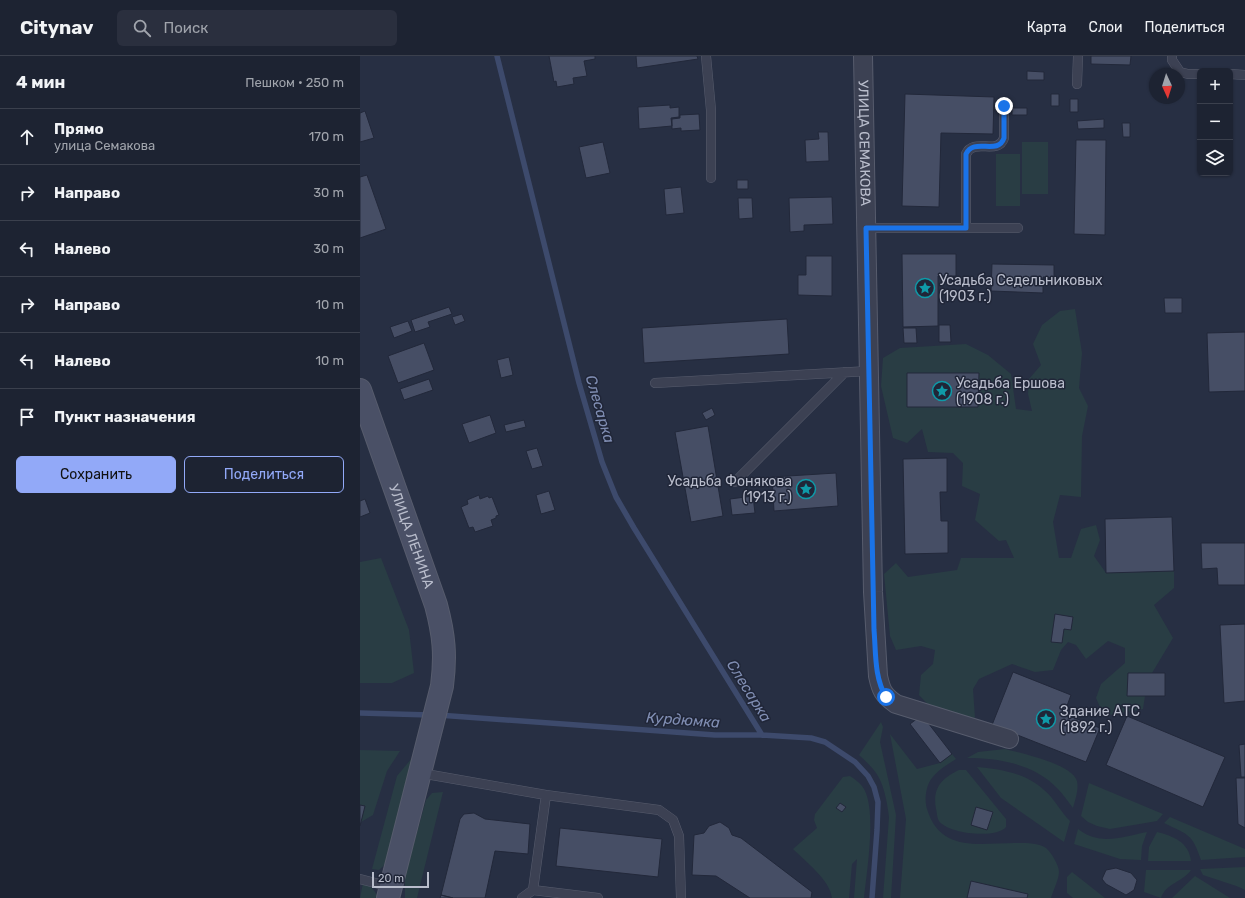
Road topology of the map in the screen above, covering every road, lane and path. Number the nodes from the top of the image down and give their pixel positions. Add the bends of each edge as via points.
1 (706, 56) edge
2 (863, 56) edge
3 (1078, 56) edge
4 (1172, 56) edge
5 (1197, 74) edge
6 (1233, 74) edge
7 (1245, 75) edge
8 (1077, 84) dead end
9 (1004, 106) dead end
10 (711, 178) dead end
11 (866, 228) junction
12 (966, 228) junction
13 (1018, 228) dead end
14 (869, 371) junction
15 (845, 372) junction
16 (655, 384) dead end
17 (360, 390) edge
18 (735, 482) dead end
19 (1009, 739) dead end
20 (420, 773) junction
21 (546, 795) junction
22 (360, 879) edge
23 (533, 890) junction
24 (389, 892) edge
25 (522, 898) edge
26 (598, 898) edge
27 (682, 898) edge

1 - 10 lane via 711,110
2 - 11 street, УЛИЦА СЕМАКОВА
3 - 8 lane
4 - 5 lane via 1180,72
6 - 7 lane
9 - 12 lane via 1002,142 991,147 972,147 966,154
11 - 12 lane
11 - 14 street, УЛИЦА СЕМАКОВА
12 - 13 lane
14 - 15 lane
14 - 19 street, УЛИЦА СЕМАКОВА via 874,622 881,689 886,697 896,704
15 - 16 lane
15 - 18 lane
17 - 20 main road, УЛИЦА ЛЕНИНА via 442,627 442,686
20 - 21 lane
20 - 24 main road
21 - 23 lane
21 - 27 lane via 659,810 673,820 679,836
22 - 24 lane
23 - 25 lane
23 - 26 lane

